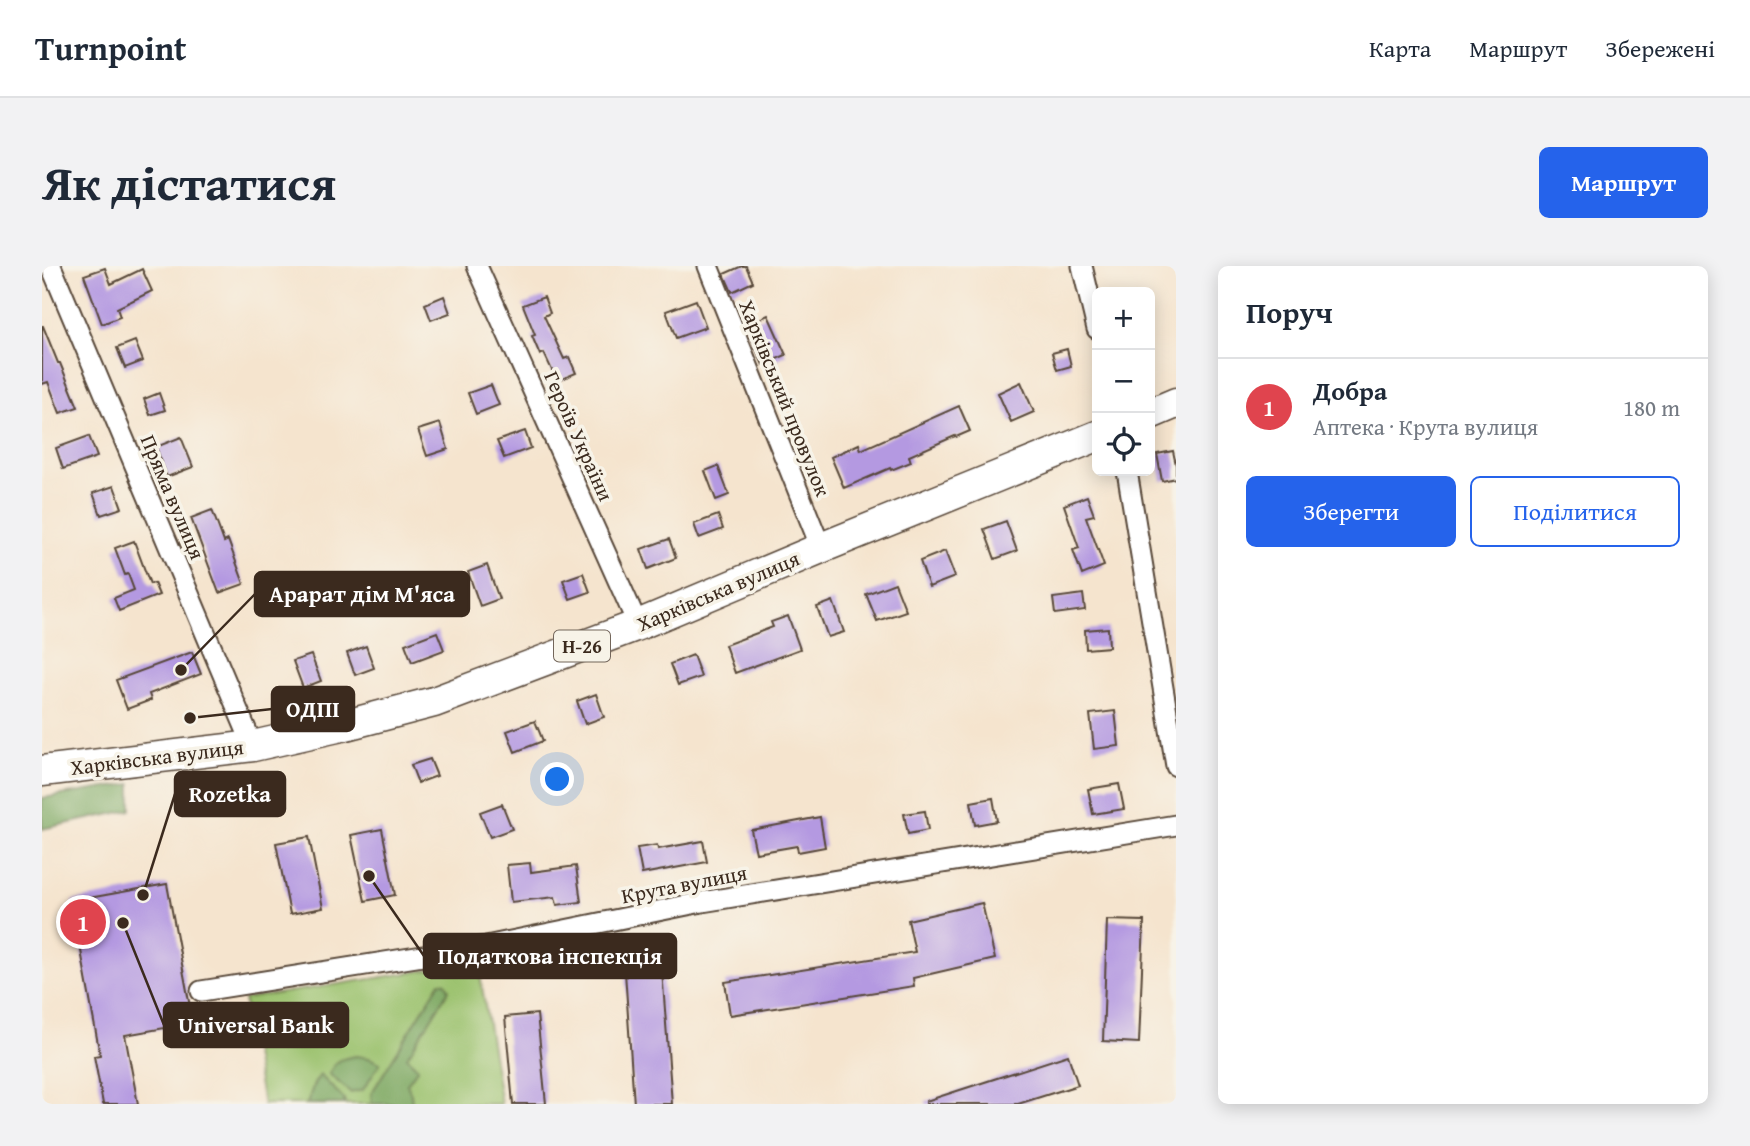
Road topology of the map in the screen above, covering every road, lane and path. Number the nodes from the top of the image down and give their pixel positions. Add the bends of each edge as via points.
1 (51, 266) edge
2 (477, 266) edge
3 (708, 266) edge
4 (1082, 266) edge
5 (1092, 308) edge
6 (1176, 404) edge
7 (1153, 413) edge
8 (1092, 438) edge
9 (1128, 476) edge
10 (821, 548) junction
11 (638, 625) junction
12 (253, 746) junction
13 (1176, 766) edge
14 (42, 771) edge
15 (1176, 825) edge
16 (201, 991) dead end

1 - 12 street, Пряма вулиця
2 - 11 street, Героїв України
3 - 10 street, Харківський провулок
4 - 5 street
6 - 7 main road
8 - 10 main road, Харківська вулиця / Н-26
9 - 13 street
10 - 11 main road, Харківська вулиця / Н-26
11 - 12 main road, Харківська вулиця / Н-26 via 434,702
12 - 14 main road, Харківська вулиця / Н-26
15 - 16 street, Крута вулиця via 702,902 486,946

